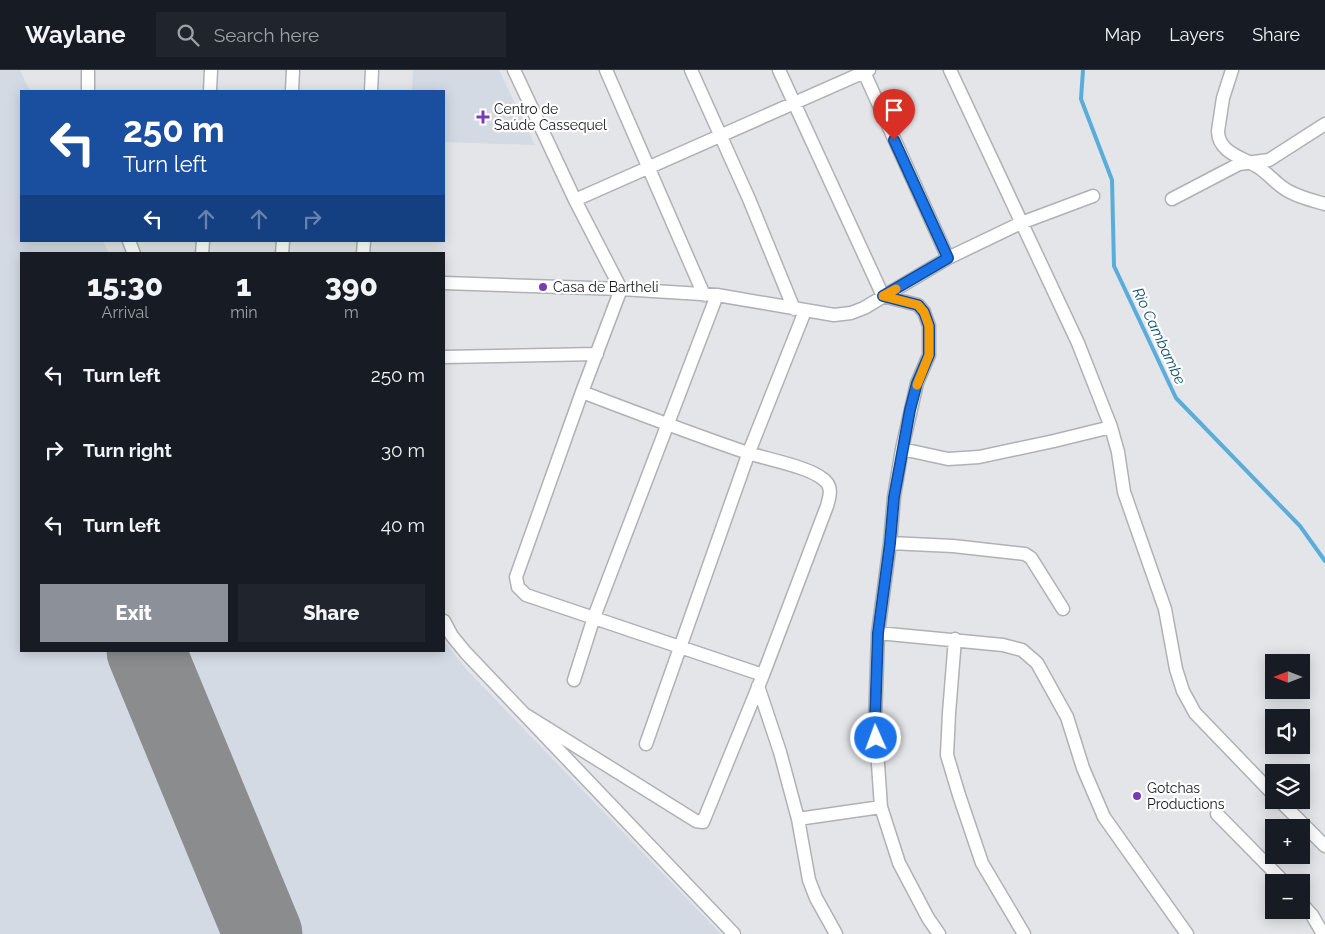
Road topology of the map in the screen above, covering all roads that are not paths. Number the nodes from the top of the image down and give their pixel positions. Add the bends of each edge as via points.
1 (88, 70) edge
2 (211, 70) edge
3 (293, 70) edge
4 (372, 70) edge
5 (514, 70) edge
6 (606, 70) edge
7 (691, 70) edge
8 (779, 70) edge
9 (950, 70) edge
10 (1232, 70) edge
11 (865, 71) edge
12 (88, 90) edge
13 (210, 90) edge
14 (292, 90) edge
15 (371, 90) edge
16 (794, 104) junction
17 (1325, 124) edge
18 (721, 137) junction
19 (1249, 162) junction
20 (650, 168) junction
21 (1093, 196) dead end
22 (1172, 199) dead end
23 (576, 200) junction
24 (1325, 204) edge
25 (1021, 223) junction
26 (948, 258) junction
27 (445, 283) edge
28 (621, 289) junction
29 (704, 295) junction
30 (717, 295) junction
31 (883, 296) junction
32 (799, 310) junction
33 (597, 354) junction
34 (445, 357) edge
35 (582, 392) junction
36 (669, 424) junction
37 (1111, 427) junction
38 (902, 449) junction
39 (749, 453) junction
40 (890, 543) junction
41 (1063, 609) dead end
42 (594, 617) junction
43 (445, 623) edge
44 (878, 633) junction
45 (955, 639) junction
46 (679, 648) junction
47 (574, 680) dead end
48 (761, 680) junction
49 (526, 716) junction
50 (646, 744) dead end
51 (1265, 786) edge
52 (881, 807) junction
53 (1288, 809) edge
54 (1217, 814) dead end
55 (798, 819) junction
56 (1325, 846) edge
57 (1276, 874) edge
58 (1310, 913) edge
59 (734, 934) edge
60 (836, 934) edge
61 (939, 934) edge
62 (1024, 934) edge
63 (1187, 934) edge
64 (1322, 934) edge

1 - 12 street
2 - 13 street
3 - 14 street
4 - 15 street
5 - 23 street
6 - 20 street
7 - 18 street
8 - 16 street
9 - 25 street
10 - 19 street via 1223,98 1218,136 1228,151
11 - 16 street
11 - 26 street
16 - 18 street
16 - 31 street
17 - 19 street via 1269,160
18 - 20 street
18 - 32 street
19 - 22 street via 1239,164
19 - 24 street via 1291,192
20 - 23 street
20 - 29 street
21 - 25 street
23 - 28 street
25 - 26 street
25 - 37 street via 1078,343
26 - 31 street
27 - 28 street
28 - 29 street
28 - 33 street
29 - 30 street
30 - 32 street
30 - 36 street
31 - 32 street via 864,308 834,315
31 - 38 street via 918,305 929,326 929,355 917,383
32 - 39 street
33 - 34 street
33 - 35 street
35 - 36 street
35 - 42 street via 516,577 518,587 526,595
36 - 39 street
36 - 42 street
37 - 38 street via 979,456 948,459
37 - 51 street via 1124,492 1165,609 1183,691 1195,713
38 - 40 street
39 - 46 street
39 - 48 street via 812,472 828,483 831,492
40 - 41 street via 1025,554 1031,558
40 - 44 street
42 - 46 street
42 - 47 street
43 - 49 street via 466,653
44 - 45 street
44 - 52 street via 875,721
45 - 62 street via 948,755 982,862
45 - 63 street via 1022,650 1037,663 1067,717 1083,768 1104,818
46 - 48 street
46 - 50 street
48 - 49 street via 703,822
48 - 55 street
49 - 59 street
52 - 55 street
52 - 61 street via 899,863
53 - 56 street
54 - 57 street
55 - 60 street via 809,880
58 - 64 street

